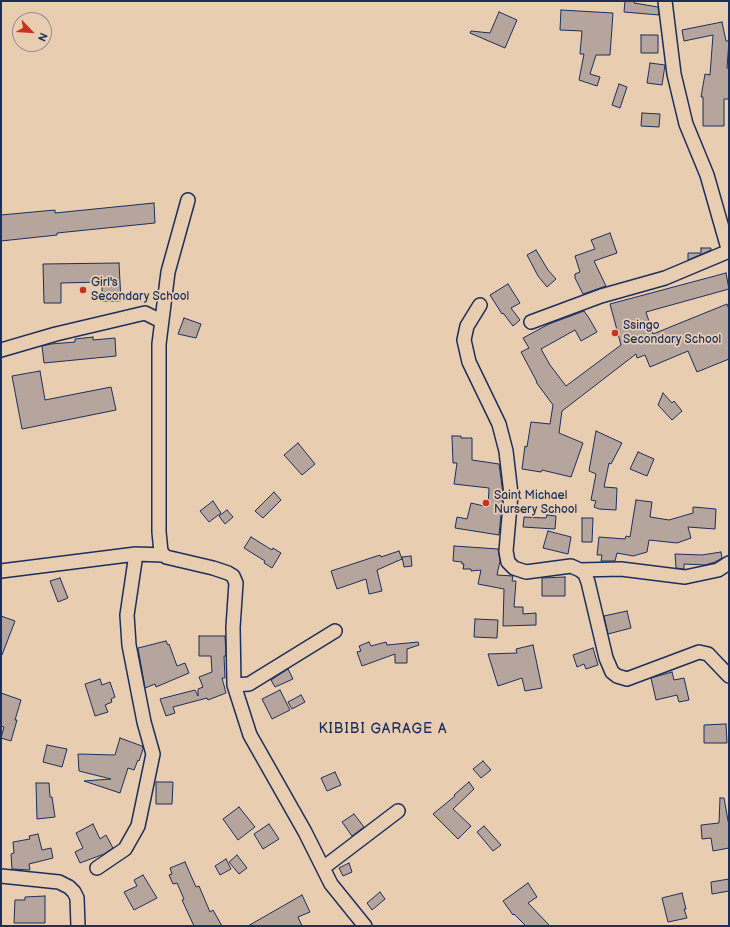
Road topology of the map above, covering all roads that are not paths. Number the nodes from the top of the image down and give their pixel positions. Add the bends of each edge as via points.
1 (665, 1) edge
2 (188, 200) dead end
3 (729, 251) edge
4 (480, 305) dead end
5 (161, 321) junction
6 (531, 322) dead end
7 (1, 350) edge
8 (136, 554) junction
9 (163, 555) junction
10 (729, 563) edge
11 (580, 570) junction
12 (1, 571) edge
13 (335, 631) dead end
14 (729, 676) edge
15 (234, 685) junction
16 (398, 810) dead end
17 (97, 868) dead end
18 (323, 868) junction
19 (1, 876) edge
20 (78, 926) edge
21 (365, 926) edge

1 - 3 street via 674,74 686,124 707,175
2 - 5 street via 168,272
3 - 6 street via 665,278 601,296
4 - 11 street via 468,326 464,340 470,362 498,424 506,451 511,494 506,550 508,562 514,568 526,572 571,566
5 - 7 street via 145,313
5 - 9 street via 158,344 159,532
8 - 9 street
8 - 12 street
8 - 17 street via 127,615 129,645 153,754 138,826 126,849
9 - 15 street via 233,576 236,583 233,628
10 - 11 street via 718,570 685,577 621,569
11 - 14 street via 588,582 606,658 616,676 627,679 699,652 708,654
13 - 15 street via 249,684
15 - 18 street via 250,735
16 - 18 street
18 - 21 street via 330,884
19 - 20 street via 59,882 69,887 77,898

